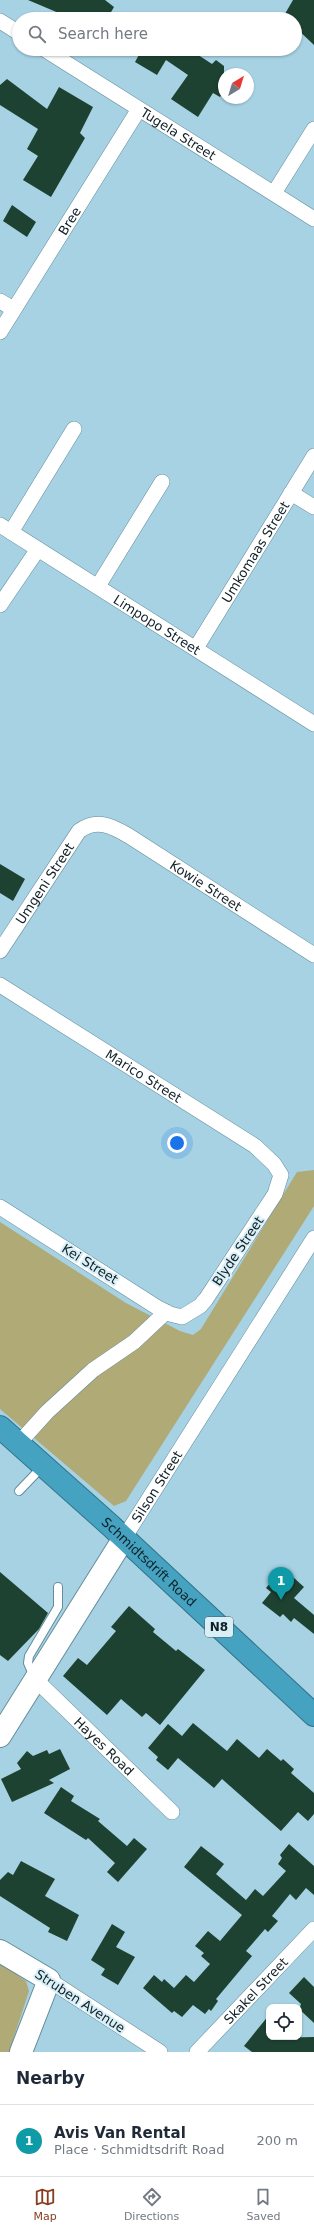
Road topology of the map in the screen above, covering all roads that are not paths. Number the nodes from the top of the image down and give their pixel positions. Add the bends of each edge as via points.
1 (0, 22) edge
2 (12, 30) edge
3 (55, 56) edge
4 (139, 109) junction
5 (314, 129) edge
6 (274, 194) junction
7 (314, 219) edge
8 (6, 305) edge
9 (0, 332) edge
10 (74, 429) dead end
11 (314, 456) edge
12 (162, 482) dead end
13 (291, 493) junction
14 (314, 507) edge
15 (5, 529) edge
16 (38, 549) junction
17 (98, 586) junction
18 (0, 604) edge
19 (196, 648) junction
20 (314, 724) edge
21 (95, 824) joint
22 (0, 950) edge
23 (314, 956) edge
24 (0, 986) edge
25 (281, 1175) joint
26 (0, 1207) edge
27 (314, 1238) edge
28 (166, 1312) junction
29 (182, 1317) joint
30 (6, 1436) edge
31 (43, 1466) junction
32 (19, 1491) dead end
33 (124, 1538) junction
34 (58, 1587) dead end
35 (36, 1680) junction
36 (314, 1715) edge
37 (0, 1736) edge
38 (172, 1812) dead end
39 (314, 1929) edge
40 (0, 1951) edge
41 (49, 1980) junction
42 (21, 2052) edge
43 (160, 2052) edge
44 (197, 2052) edge

1 - 2 street
3 - 4 street, Tugela Street
4 - 6 street, Tugela Street
4 - 8 street, Bree
5 - 6 street
6 - 7 street, Tugela Street
8 - 9 street, Bree
10 - 15 street
11 - 13 street, Umkomaas Street
12 - 17 street
13 - 14 street
13 - 19 street, Umkomaas Street
15 - 16 street, Limpopo Street
16 - 17 street, Limpopo Street
16 - 18 street
17 - 19 street, Limpopo Street
19 - 20 street, Limpopo Street
21 - 22 street, Umgeni Street via 85,827 71,841
21 - 23 street, Kowie Street via 109,825 129,836
24 - 25 street, Marico Street via 254,1146 274,1164
25 - 29 street, Blyde Street via 275,1194 206,1299
26 - 28 street, Kei Street
27 - 33 street, Silson Street
28 - 29 street, Kei Street
28 - 30 street via 134,1342 93,1370 58,1401
30 - 31 highway, Schmidtsdrift Road / N8
31 - 32 lane
31 - 33 highway, Schmidtsdrift Road / N8
33 - 35 street, Silson Street
33 - 36 highway, Schmidtsdrift Road / N8
34 - 35 lane via 58,1608 28,1659
35 - 37 street, Silson Street
35 - 38 street, Hayes Road
39 - 44 street, Skakel Street
40 - 41 street, Struben Avenue
41 - 42 street
41 - 43 street, Struben Avenue

